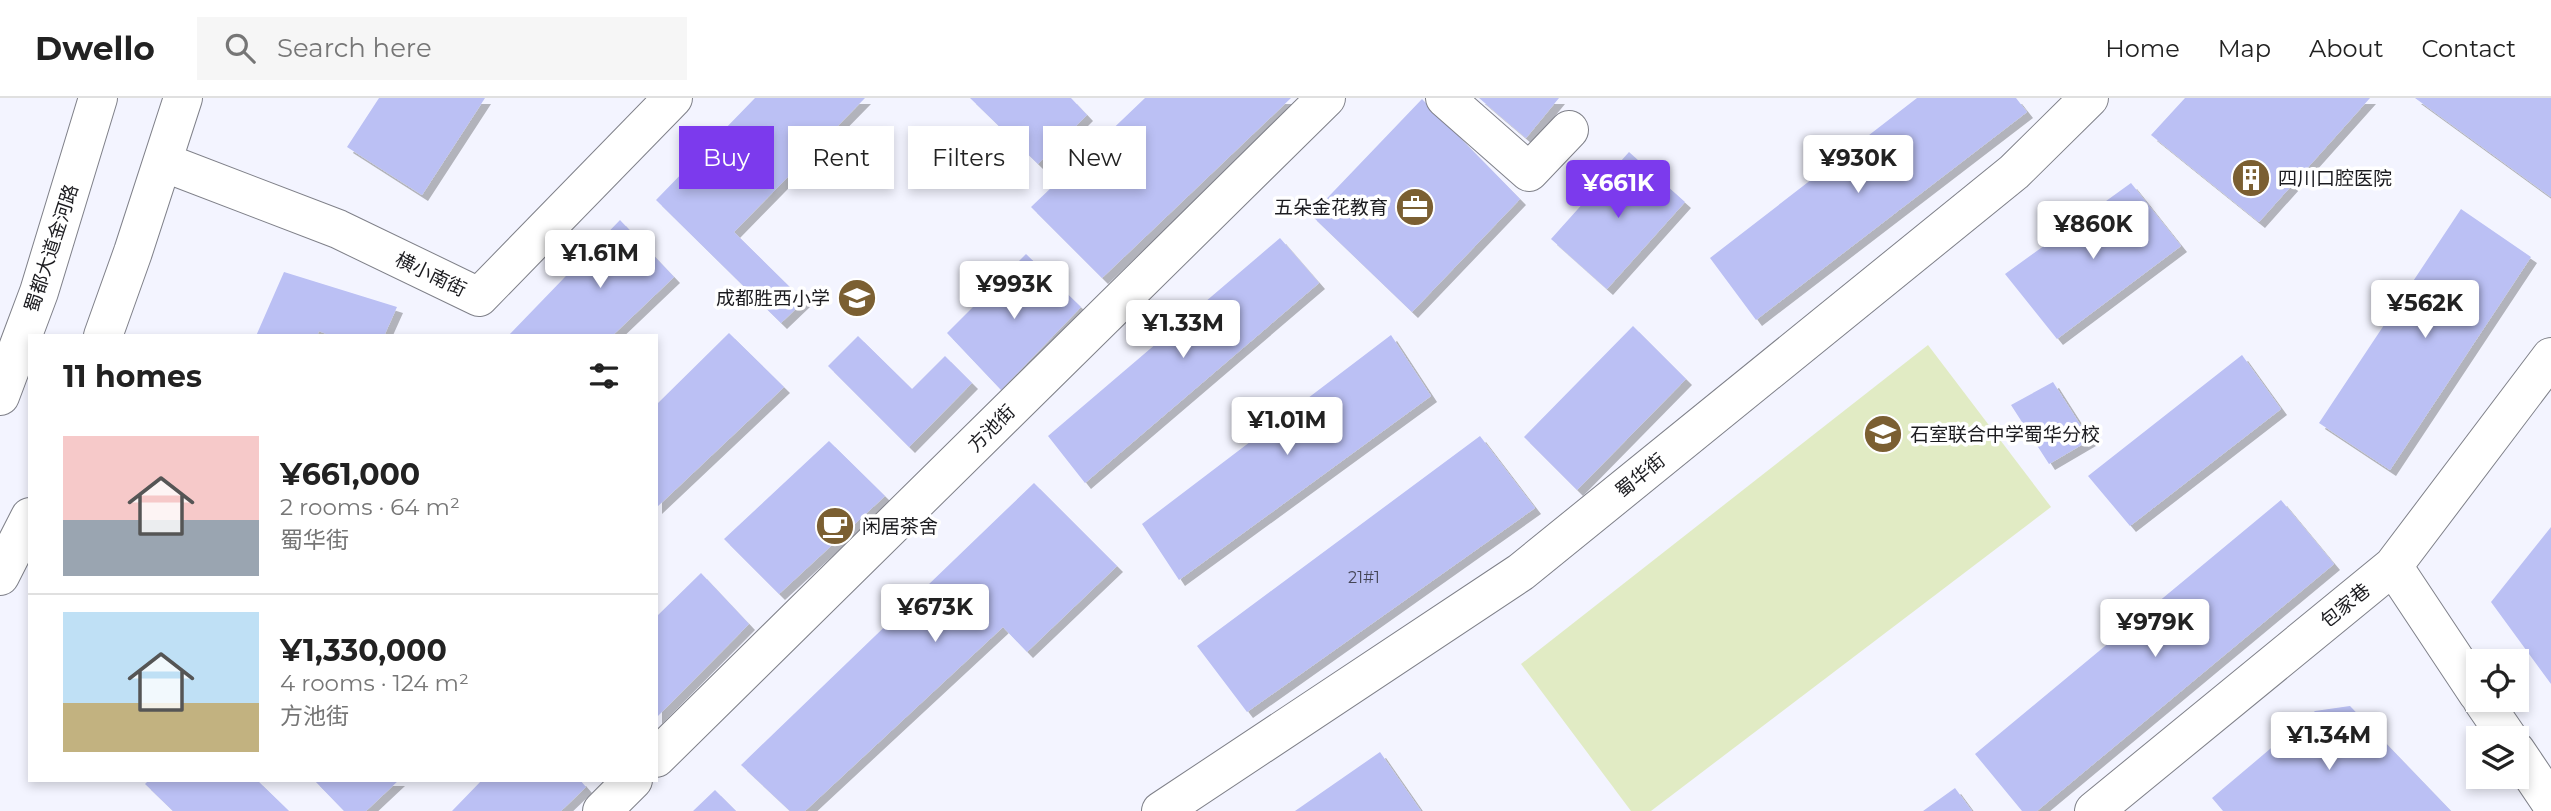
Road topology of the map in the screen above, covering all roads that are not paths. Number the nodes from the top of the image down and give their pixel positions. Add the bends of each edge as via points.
1 (98, 98) edge
2 (183, 98) edge
3 (673, 98) edge
4 (1326, 98) edge
5 (1445, 98) edge
6 (2088, 98) edge
7 (1569, 130) dead end
8 (163, 162) junction
9 (104, 334) edge
10 (2551, 357) edge
11 (0, 396) edge
12 (28, 521) edge
13 (2393, 566) junction
14 (0, 576) edge
15 (2466, 676) edge
16 (658, 756) edge
17 (2529, 770) edge
18 (631, 782) edge
19 (2551, 803) edge
20 (602, 811) edge
21 (1161, 811) edge
22 (2094, 811) edge

1 - 11 street, 蜀都大道金河路 via 39,292
2 - 8 street
3 - 8 street, 横小南街 via 479,297 338,229
4 - 16 street, 方池街
5 - 7 street via 1529,172
6 - 21 street, 蜀华街 via 2014,172 1521,572
8 - 9 street
10 - 13 street, 包家巷
12 - 14 street
13 - 15 street
13 - 22 street, 包家巷
17 - 19 street
18 - 20 street

